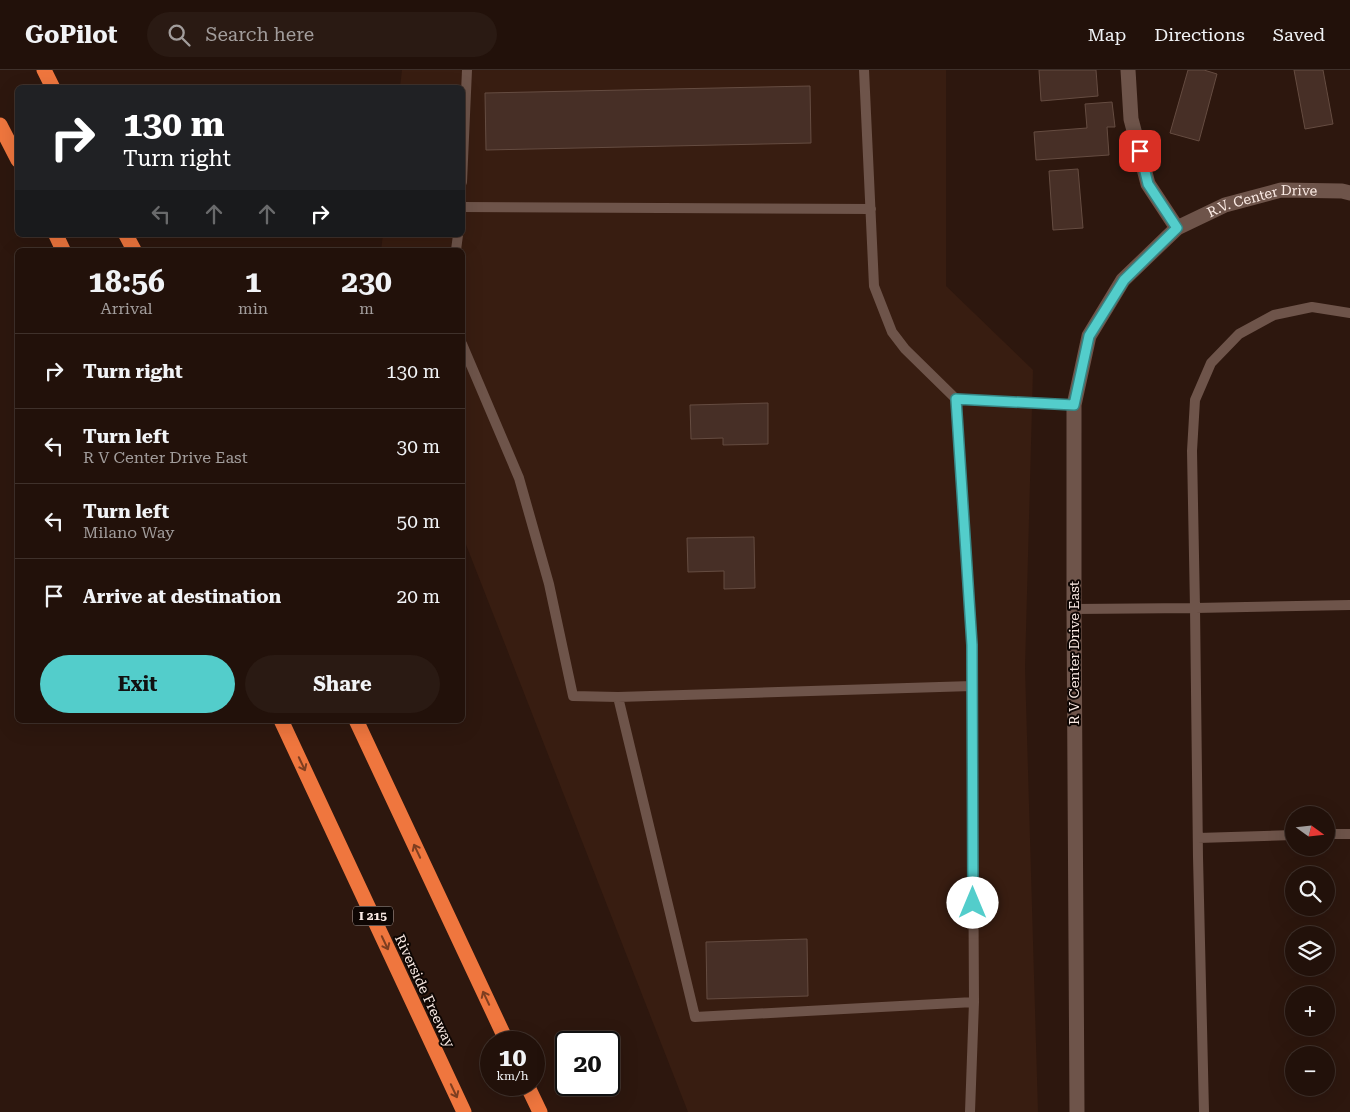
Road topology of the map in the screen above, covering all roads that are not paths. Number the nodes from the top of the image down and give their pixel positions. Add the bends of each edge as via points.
1 (44, 70) edge
2 (467, 70) edge
3 (864, 70) edge
4 (1128, 70) edge
5 (52, 85) edge
6 (465, 115) edge
7 (0, 125) edge
8 (15, 154) edge
9 (1350, 193) edge
10 (465, 207) edge
11 (870, 209) junction
12 (1177, 228) junction
13 (1350, 313) edge
14 (465, 351) edge
15 (956, 399) junction
16 (1074, 405) junction
17 (1350, 604) edge
18 (1195, 608) junction
19 (1074, 609) junction
20 (972, 686) junction
21 (618, 697) junction
22 (282, 723) edge
23 (357, 723) edge
24 (1335, 834) edge
25 (1350, 834) edge
26 (1285, 835) edge
27 (1198, 838) junction
28 (974, 1002) junction
29 (502, 1031) edge
30 (532, 1096) edge
31 (464, 1112) edge
32 (540, 1112) edge
33 (970, 1112) edge
34 (1077, 1112) edge
35 (1204, 1112) edge

1 - 5 highway
2 - 6 lane
3 - 11 lane
4 - 12 street via 1131,118 1148,184
7 - 8 highway
9 - 12 street, R.V. Center Drive via 1281,190 1225,205
10 - 11 lane
11 - 15 lane via 874,286 892,332
12 - 16 street, R V Center Drive East via 1124,280 1089,336
13 - 18 lane via 1312,307 1274,315 1239,334 1211,363 1195,400 1192,460
14 - 21 lane via 519,478 549,584 573,696
15 - 16 lane
15 - 20 lane
16 - 19 street, R V Center Drive East
17 - 18 lane
18 - 19 lane
18 - 27 lane
19 - 34 street, R V Center Drive East
20 - 21 lane
20 - 28 lane
21 - 28 lane via 695,1017
22 -> 31 highway, Riverside Freeway / I 215
29 -> 23 highway
24 - 25 lane
26 - 27 lane
27 - 35 lane
28 - 33 lane
30 - 32 highway

